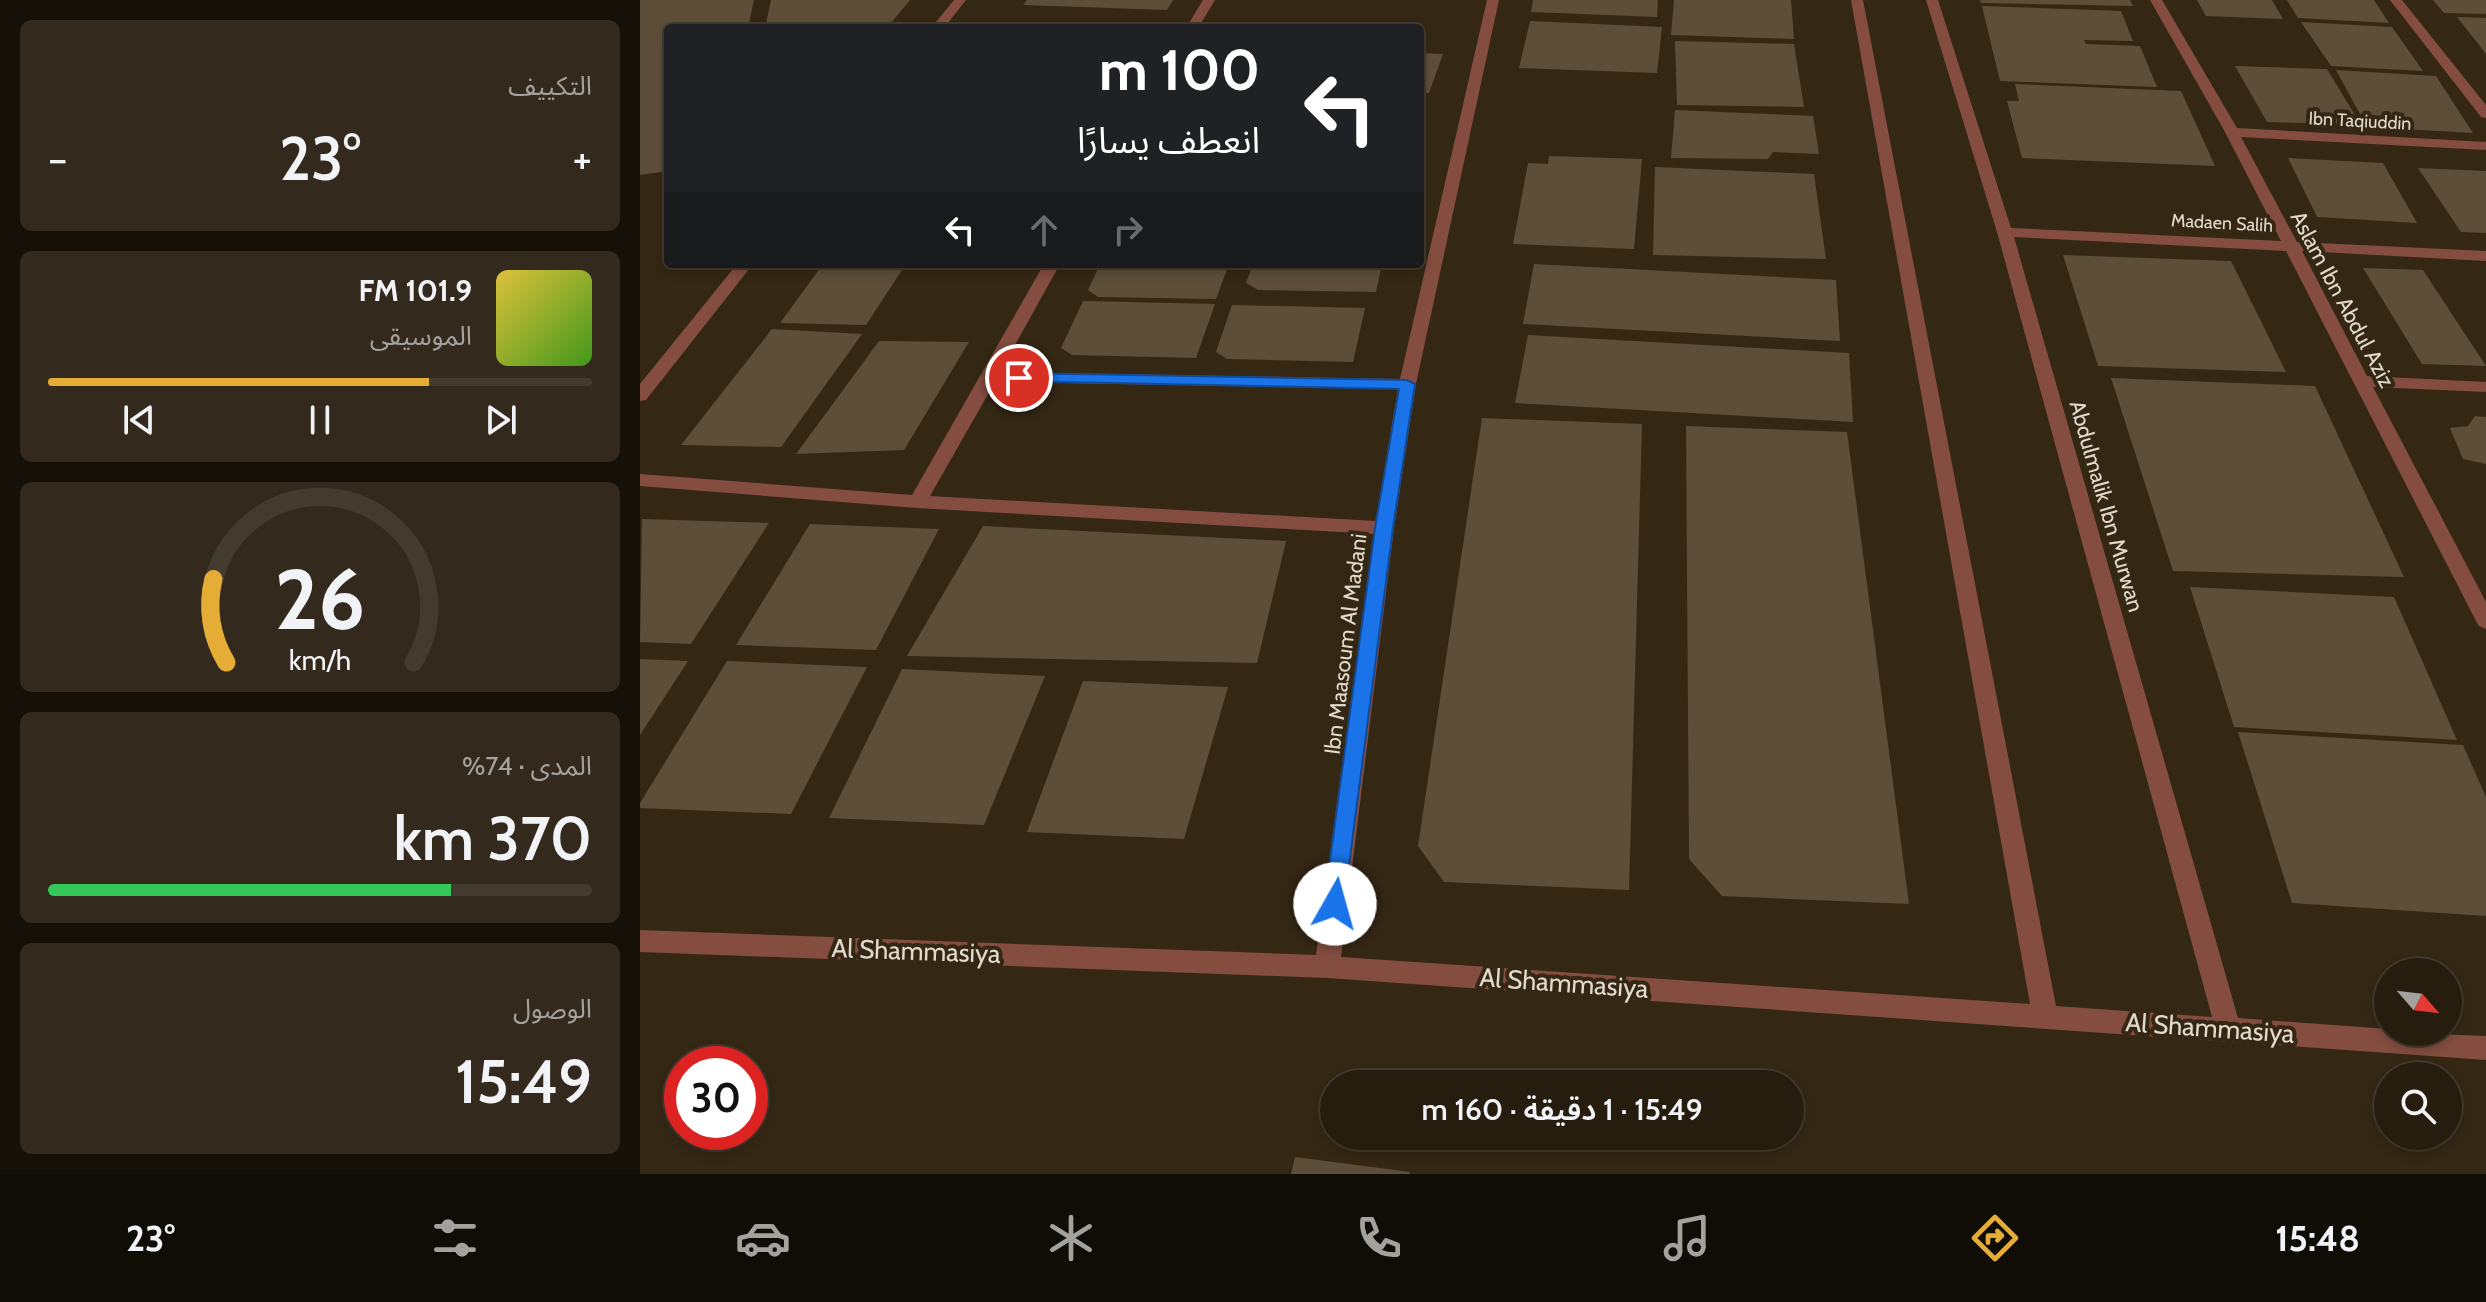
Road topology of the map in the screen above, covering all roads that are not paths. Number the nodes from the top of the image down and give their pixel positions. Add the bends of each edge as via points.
1 (960, 0) edge
2 (1209, 0) edge
3 (1493, 0) edge
4 (1857, 0) edge
5 (1932, 0) edge
6 (2156, 0) edge
7 (2396, 0) edge
8 (940, 24) edge
9 (1194, 24) edge
10 (2486, 114) edge
11 (2232, 132) junction
12 (2486, 146) edge
13 (2005, 232) junction
14 (2290, 246) junction
15 (2486, 256) edge
16 (742, 268) edge
17 (1050, 268) edge
18 (989, 377) junction
19 (2362, 381) junction
20 (1407, 384) junction
21 (2486, 387) edge
22 (640, 396) edge
23 (640, 480) edge
24 (917, 502) junction
25 (1384, 528) junction
26 (2486, 621) edge
27 (640, 941) edge
28 (1327, 967) junction
29 (2045, 1017) junction
30 (2228, 1028) junction
31 (2486, 1048) edge

1 - 8 street
2 - 9 street
3 - 20 street, Ibn Maasoum Al Madani
4 - 29 street
5 - 13 street, Abdulmalik Ibn Murwan
6 - 11 street, Aslam Ibn Abdul Aziz
7 - 10 street
11 - 12 street, Ibn Taqiuddin
11 - 14 street, Aslam Ibn Abdul Aziz
13 - 14 street, Madaen Salih
13 - 30 street, Abdulmalik Ibn Murwan
14 - 15 street, Madaen Salih
14 - 19 street, Aslam Ibn Abdul Aziz
16 - 22 street
17 - 18 street
18 - 20 street
18 - 24 street
19 - 21 street
19 - 26 street, Aslam Ibn Abdul Aziz
20 - 25 street, Ibn Maasoum Al Madani
23 - 24 street
24 - 25 street
25 - 28 street, Ibn Maasoum Al Madani
27 - 28 street, Al Shammasiya
28 - 29 street, Al Shammasiya
29 - 30 street, Al Shammasiya
30 - 31 street, Al Shammasiya

